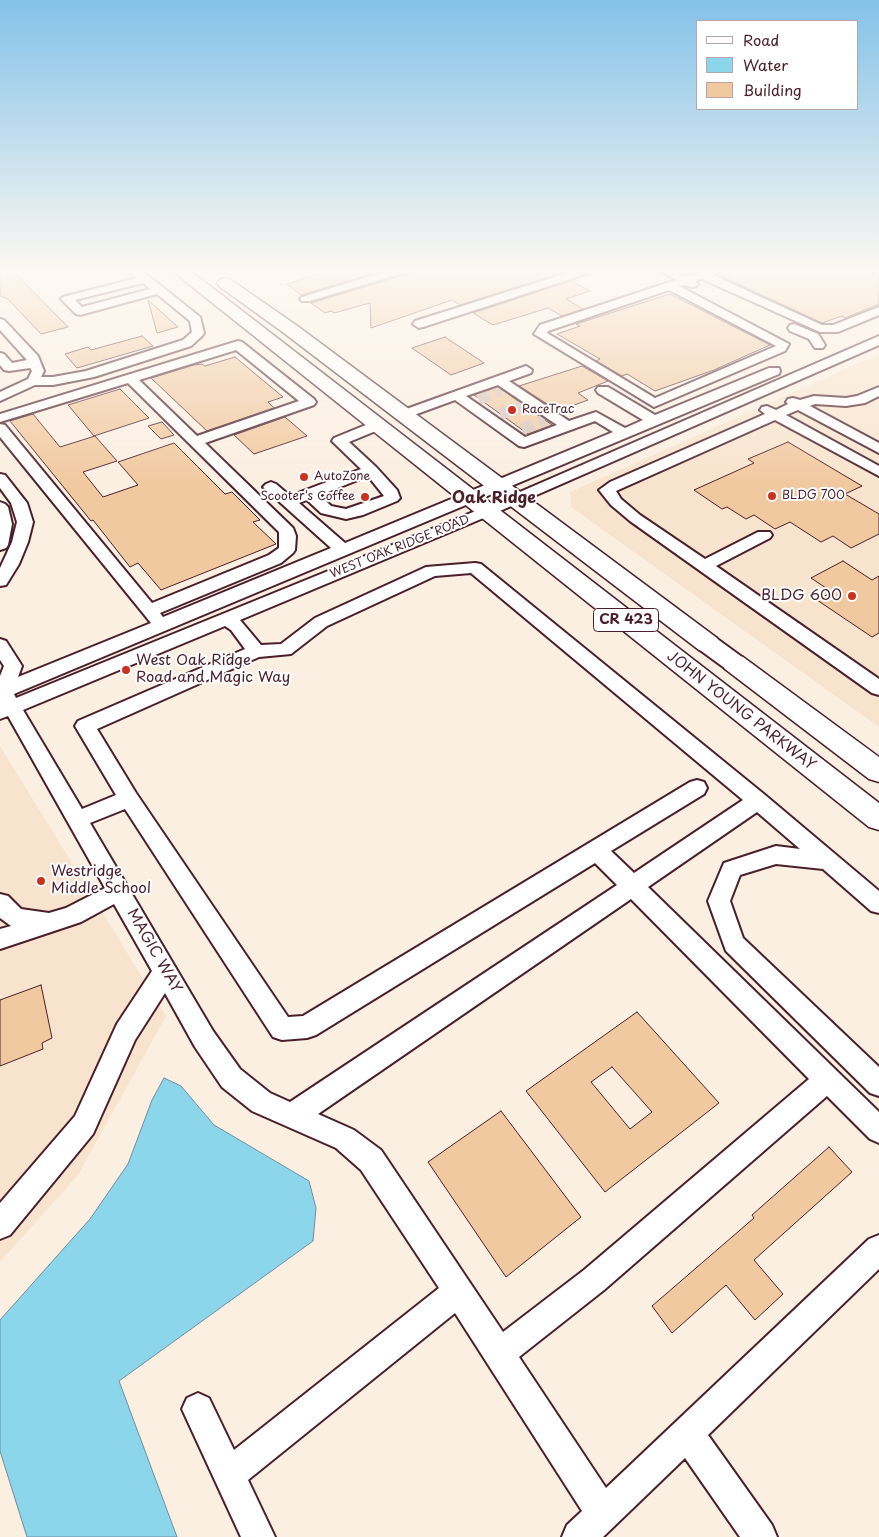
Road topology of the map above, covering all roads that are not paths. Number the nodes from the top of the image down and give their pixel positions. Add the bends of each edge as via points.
1 (17, 341) edge
2 (190, 341) edge
3 (270, 341) edge
4 (306, 341) edge
5 (551, 341) edge
6 (776, 341) edge
7 (798, 341) edge
8 (843, 341) edge
9 (877, 341) edge
10 (824, 347) junction
11 (0, 357) edge
12 (35, 363) junction
13 (526, 370) dead end
14 (130, 378) junction
15 (33, 381) junction
16 (768, 388) junction
17 (603, 390) dead end
18 (879, 391) edge
19 (0, 397) edge
20 (746, 398) junction
21 (525, 402) junction
22 (798, 405) junction
23 (403, 414) junction
24 (491, 414) junction
25 (776, 415) junction
26 (0, 418) edge
27 (653, 420) junction
28 (378, 425) junction
29 (568, 426) junction
30 (0, 428) edge
31 (624, 433) junction
32 (196, 441) junction
33 (879, 449) edge
34 (879, 472) edge
35 (375, 474) junction
36 (0, 478) edge
37 (271, 487) dead end
38 (507, 492) junction
39 (310, 494) junction
40 (379, 498) junction
41 (288, 502) junction
42 (325, 504) junction
43 (479, 504) junction
44 (0, 507) edge
45 (764, 535) dead end
46 (0, 545) edge
47 (343, 550) junction
48 (704, 566) junction
49 (0, 582) edge
50 (226, 618) junction
51 (708, 644) joint
52 (0, 645) edge
53 (256, 651) junction
54 (734, 663) joint
55 (879, 688) edge
56 (3, 698) edge
57 (879, 772) edge
58 (696, 788) dead end
59 (129, 799) junction
60 (758, 801) junction
61 (77, 819) junction
62 (879, 819) edge
63 (596, 851) junction
64 (829, 861) junction
65 (632, 886) junction
66 (118, 891) junction
67 (0, 903) edge
68 (879, 904) edge
69 (48, 923) junction
70 (0, 939) edge
71 (166, 971) junction
72 (828, 1079) junction
73 (879, 1084) edge
74 (292, 1116) junction
75 (879, 1130) edge
76 (0, 1225) edge
77 (879, 1249) edge
78 (458, 1291) junction
79 (499, 1354) junction
80 (198, 1410) dead end
81 (687, 1432) junction
82 (228, 1475) junction
83 (603, 1514) junction
84 (258, 1537) edge
85 (579, 1537) edge
86 (760, 1537) edge

1 - 12 street
2 - 15 street via 88,374 53,381
3 - 28 highway, JOHN YOUNG PARKWAY / CR 423
4 - 23 highway, CR 423
5 - 6 street via 654,403 781,348 782,344
7 - 10 street
8 - 10 street, WEST OAK RIDGE ROAD
9 - 16 street, WEST OAK RIDGE ROAD
10 - 20 street via 823,355 813,361 753,386 747,390
10 - 27 street, WEST OAK RIDGE ROAD
11 - 12 street via 9,367
12 - 15 street via 38,371
13 - 21 street
14 - 26 street
14 - 32 street
14 - 32 street via 238,345 309,402
15 - 19 street
16 - 20 street, WEST OAK RIDGE ROAD
16 - 22 street
17 - 27 street
18 - 22 street via 860,400 814,400
20 - 25 street
20 - 38 street, WEST OAK RIDGE ROAD
21 - 24 street
21 - 29 street
22 - 25 street
22 - 33 street
23 - 24 street
23 - 38 highway, CR 423
24 - 29 street via 524,443
25 - 34 street
25 - 48 street via 607,490 635,518
27 - 31 street, WEST OAK RIDGE ROAD
28 - 35 street via 336,439
28 - 43 highway, JOHN YOUNG PARKWAY / CR 423
29 - 31 street via 596,416
30 - 32 street via 152,615 275,559 287,550 287,531
31 - 38 street, WEST OAK RIDGE ROAD
35 - 39 street
35 - 40 street
35 - 42 street via 332,496
36 - 49 street via 19,503 25,522 11,564
37 - 41 street
38 - 43 street, WEST OAK RIDGE ROAD
38 - 43 street, WEST OAK RIDGE ROAD
38 - 51 highway, CR 423
39 - 41 street
39 - 42 street
40 - 42 street via 345,509
40 - 42 street via 392,498 346,514 332,513
41 - 47 street
43 - 47 street, WEST OAK RIDGE ROAD
43 - 50 street, WEST OAK RIDGE ROAD
43 - 62 highway, JOHN YOUNG PARKWAY / CR 423
44 - 46 street via 4,524
45 - 48 street
47 - 56 street, WEST OAK RIDGE ROAD
48 - 55 street
50 - 53 street via 237,626
50 - 56 street, WEST OAK RIDGE ROAD
51 - 54 main road, CR 423
52 - 56 street via 13,666
53 - 59 street via 85,726
53 - 60 street via 285,650 321,622 432,571 476,568
54 - 57 highway, CR 423
56 - 61 street, MAGIC WAY
58 - 63 street
59 - 61 street
59 - 63 street via 282,1030 307,1027
60 - 64 street
60 - 65 street
61 - 66 street, MAGIC WAY
63 - 65 street
64 - 68 street
64 - 73 street via 776,855 732,869 719,901 734,944
65 - 72 street
65 - 74 street
66 - 69 street via 73,915
66 - 71 street, MAGIC WAY
67 - 69 street via 14,918
69 - 70 street
71 - 74 street, MAGIC WAY via 204,1039 231,1078 261,1102
71 - 76 street via 126,1032 84,1125
72 - 75 street
72 - 79 street via 594,1280
74 - 78 street, MAGIC WAY via 345,1139 371,1160
77 - 81 street
78 - 79 street, MAGIC WAY
78 - 82 street
79 - 83 street, MAGIC WAY
80 - 82 street
81 - 83 street
81 - 86 street
82 - 84 street
83 - 85 street

